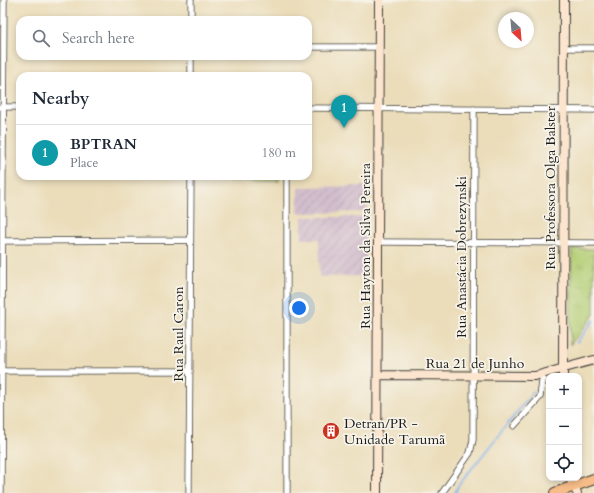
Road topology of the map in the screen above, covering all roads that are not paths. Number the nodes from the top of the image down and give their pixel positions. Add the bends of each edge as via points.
1 (4, 0) edge
2 (191, 0) edge
3 (379, 0) edge
4 (564, 0) edge
5 (191, 16) edge
6 (312, 47) edge
7 (378, 47) junction
8 (564, 48) junction
9 (594, 48) edge
10 (191, 60) edge
11 (191, 72) edge
12 (2, 107) edge
13 (16, 107) edge
14 (312, 108) edge
15 (378, 109) junction
16 (474, 109) junction
17 (564, 110) junction
18 (594, 110) edge
19 (191, 180) edge
20 (288, 180) edge
21 (190, 240) junction
22 (3, 241) junction
23 (378, 242) junction
24 (474, 243) junction
25 (563, 243) junction
26 (594, 243) edge
27 (594, 360) edge
28 (2, 371) junction
29 (190, 371) junction
30 (563, 373) edge
31 (543, 374) junction
32 (546, 374) edge
33 (378, 375) junction
34 (473, 376) junction
35 (514, 426) dead end
36 (594, 479) edge
37 (573, 486) edge
38 (1, 493) edge
39 (189, 493) edge
40 (287, 493) edge
41 (377, 493) edge
42 (442, 493) edge
43 (554, 493) edge

1 - 12 street
2 - 5 street
3 - 7 street, Rua Hayton da Silva Pereira
4 - 8 street, Rua Professora Olga Balster
6 - 7 street
7 - 15 street, Rua Hayton da Silva Pereira
8 - 9 street
8 - 17 street, Rua Professora Olga Balster
10 - 11 street
12 - 13 street
12 - 22 street
14 - 15 street
15 - 16 street
15 - 23 street, Rua Hayton da Silva Pereira
16 - 17 street
16 - 24 street, Rua Anastácia Dobrezynski
17 - 18 street
17 - 25 street, Rua Professora Olga Balster
19 - 21 street, Rua Raul Caron
20 - 40 street
21 - 22 street
21 - 29 street, Rua Raul Caron
22 - 28 street
23 - 24 street
23 - 33 street, Rua Hayton da Silva Pereira
24 - 25 street
24 - 34 street, Rua Anastácia Dobrezynski
25 - 26 street
25 - 30 street, Rua Professora Olga Balster
27 - 30 street, Rua 21 de Junho
28 - 29 street
28 - 38 street
29 - 39 street, Rua Raul Caron
31 - 32 street, Rua 21 de Junho
31 - 34 street, Rua 21 de Junho
31 - 35 street via 540,397
33 - 34 street, Rua 21 de Junho
33 - 41 street, Rua Hayton da Silva Pereira
34 - 42 street, Rua Anastácia Dobrezynski via 473,440 470,453
36 - 37 highway
37 - 43 highway

